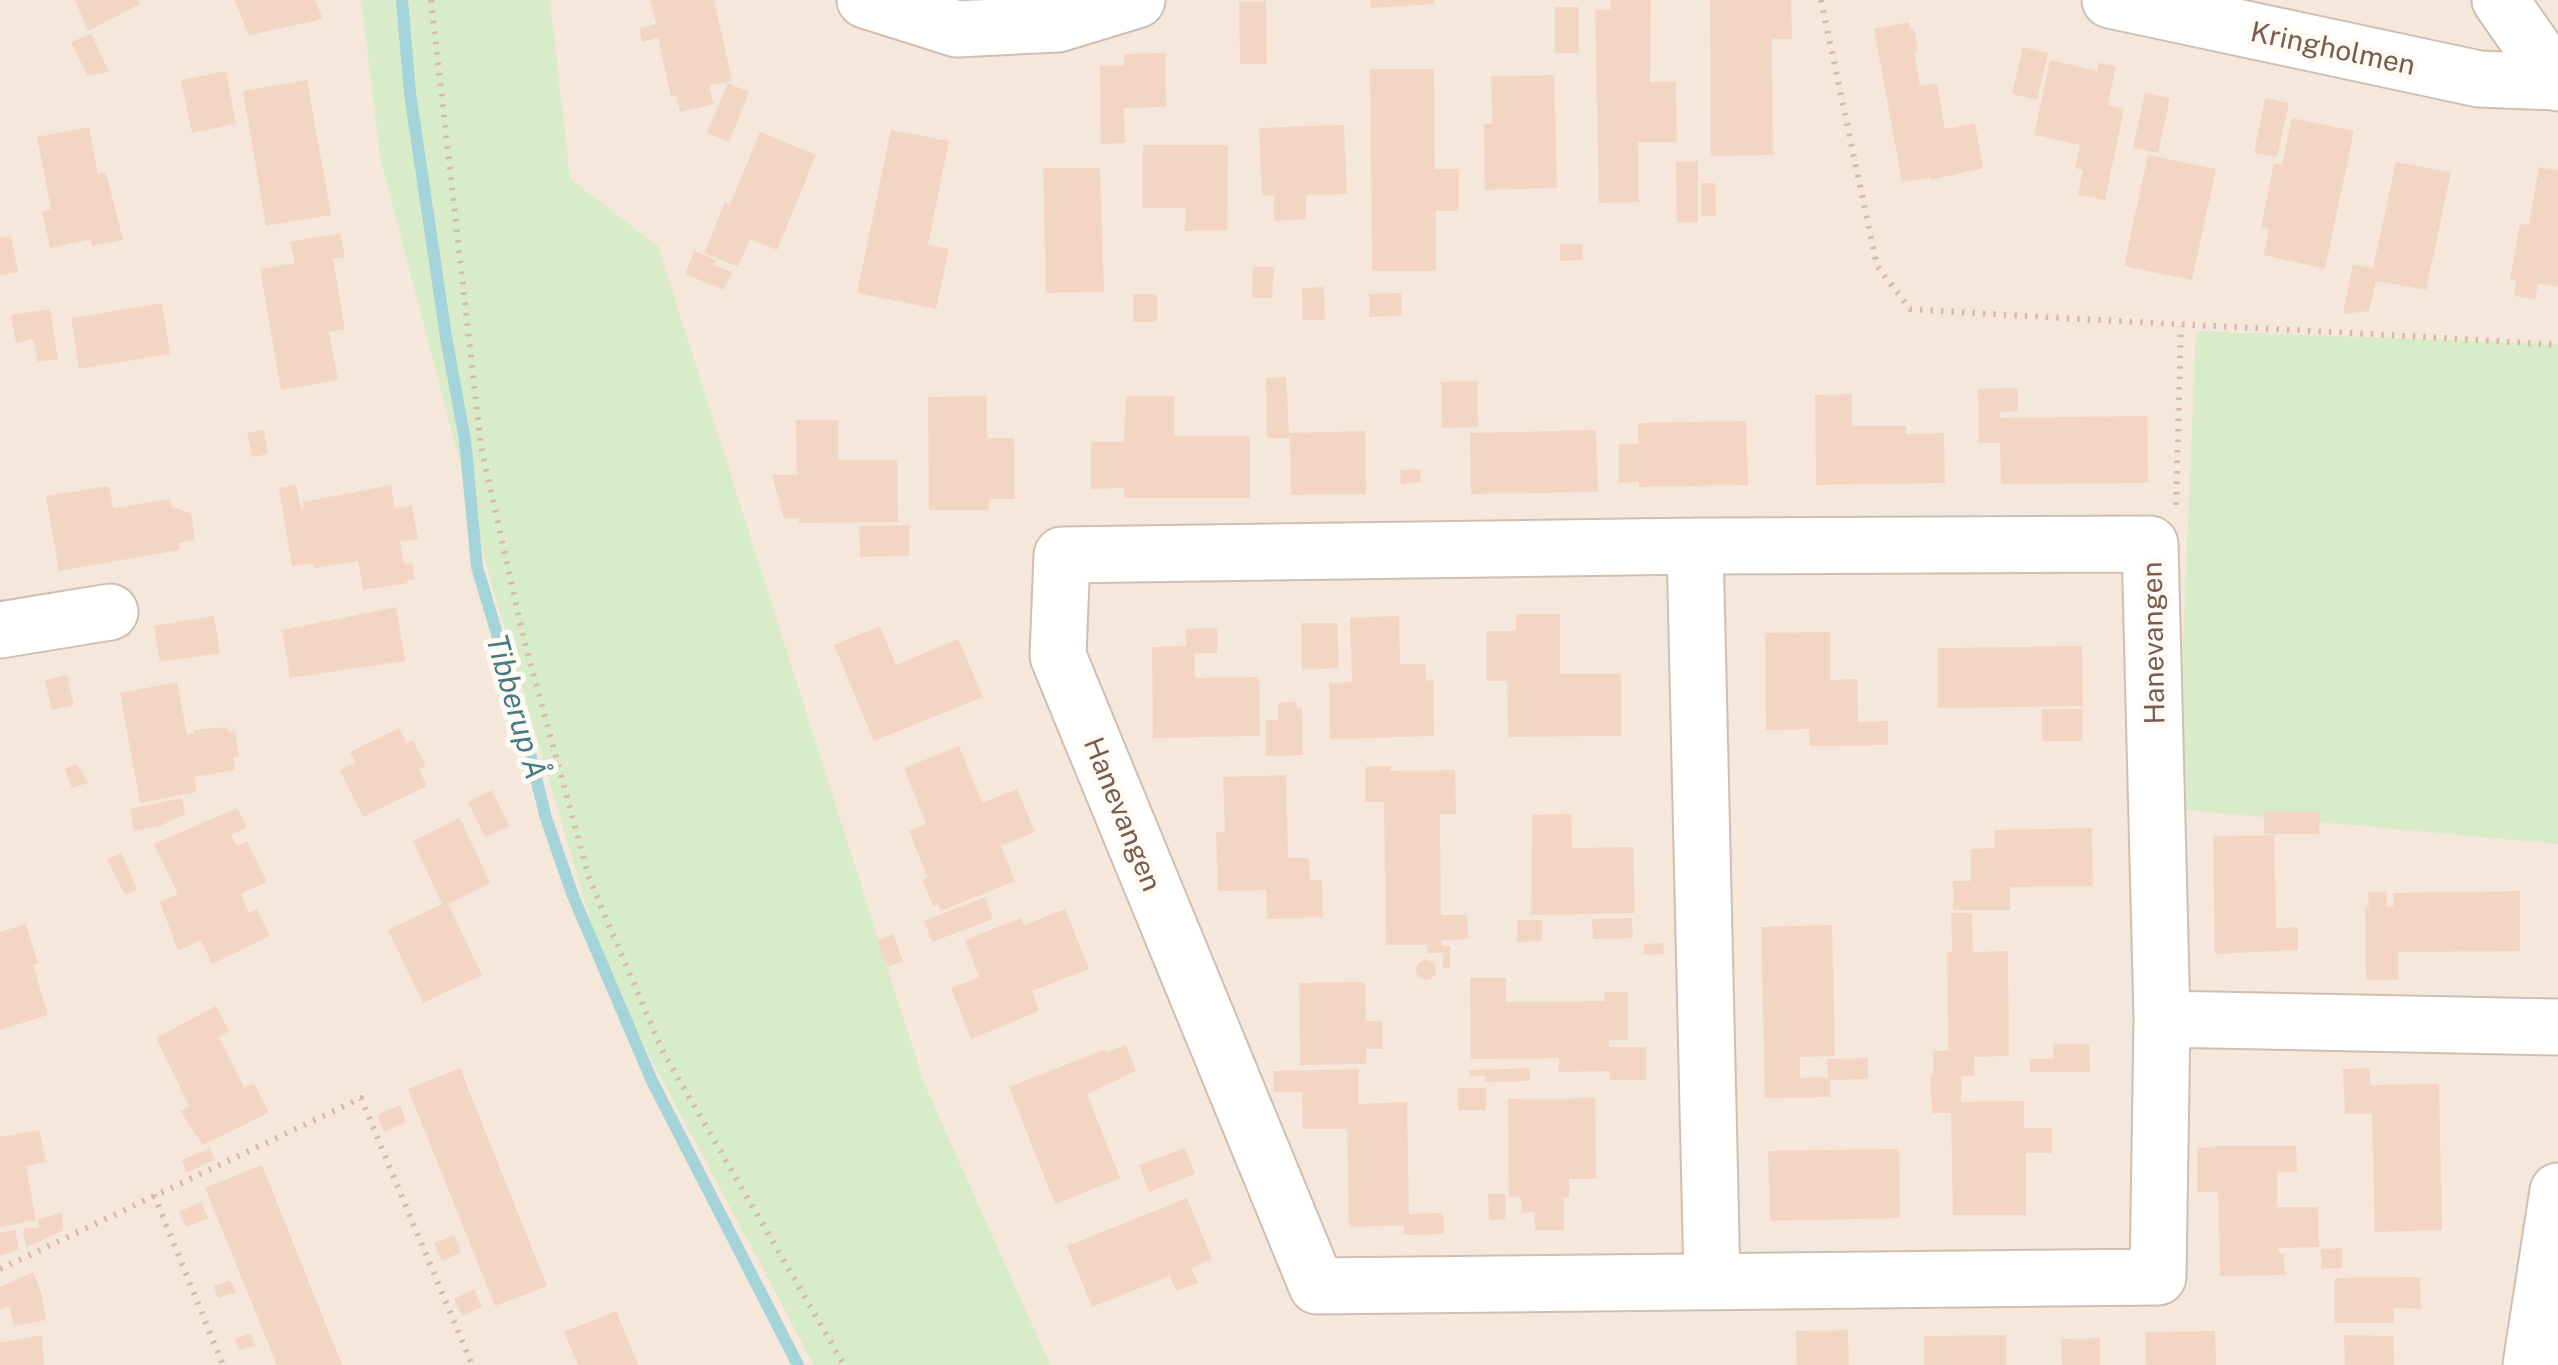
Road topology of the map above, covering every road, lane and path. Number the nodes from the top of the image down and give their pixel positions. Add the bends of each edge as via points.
1 (431, 0) edge
2 (865, 0) edge
3 (1138, 0) edge
4 (1821, 0) edge
5 (2110, 0) edge
6 (2500, 0) edge
7 (2558, 83) edge
8 (2181, 326) junction
9 (2558, 344) edge
10 (2150, 544) junction
11 (1694, 546) junction
12 (110, 612) dead end
13 (0, 630) edge
14 (2162, 1019) junction
15 (2558, 1027) edge
16 (2558, 1191) edge
17 (154, 1195) junction
18 (0, 1270) edge
19 (1712, 1280) junction
20 (223, 1365) edge
21 (472, 1365) edge
22 (844, 1365) edge
23 (2531, 1365) edge

1 - 22 path via 482,446 523,636 590,878 662,1050
2 - 3 street via 957,28 1058,24
4 - 8 path via 1878,266 1910,309
5 - 7 street, Kringholmen via 2478,80
6 - 7 street
8 - 9 path
8 - 10 path via 2175,535
10 - 11 street, Hanevangen
10 - 14 street, Hanevangen
11 - 19 street
11 - 19 street, Hanevangen via 1062,556 1058,656 1317,1286
12 - 13 street
14 - 15 street
14 - 19 street, Hanevangen via 2158,1277
16 - 23 street
17 - 18 path
17 - 20 path
17 - 21 path via 361,1098

